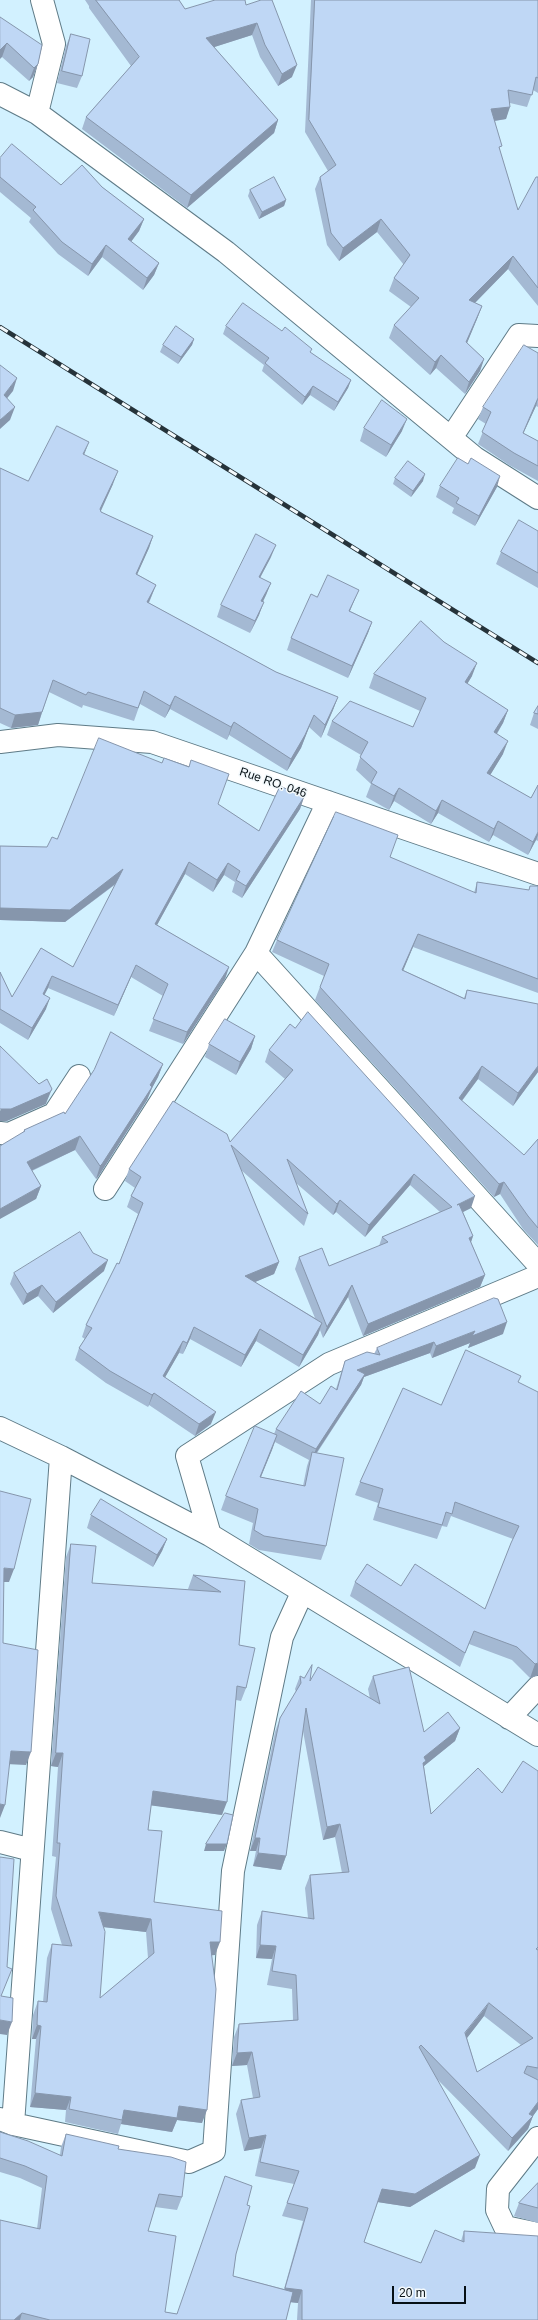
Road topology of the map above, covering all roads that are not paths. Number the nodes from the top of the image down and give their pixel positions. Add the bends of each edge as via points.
1 (42, 0) edge
2 (0, 94) edge
3 (37, 113) junction
4 (538, 336) edge
5 (451, 438) junction
6 (538, 498) edge
7 (0, 742) edge
8 (328, 802) junction
9 (538, 874) edge
10 (256, 954) junction
11 (79, 1076) dead end
12 (0, 1133) edge
13 (105, 1189) dead end
14 (538, 1264) edge
15 (538, 1276) edge
16 (0, 1428) edge
17 (61, 1457) junction
18 (210, 1535) junction
19 (302, 1593) junction
20 (538, 1687) edge
21 (509, 1718) junction
22 (538, 1736) edge
23 (0, 1842) edge
24 (32, 1850) junction
25 (6, 2121) edge
26 (538, 2138) edge
27 (538, 2234) edge

1 - 3 street via 54,44
2 - 3 street
3 - 5 street via 226,252
4 - 5 street via 519,335
5 - 6 street via 475,458
7 - 8 street, Rue RO. 046 via 58,735 152,742
8 - 9 street, Rue RO. 046
8 - 10 street
10 - 13 street
10 - 14 street
11 - 12 street via 54,1114 9,1134
15 - 18 street via 329,1364 188,1456
16 - 17 street
17 - 18 street
17 - 24 street
18 - 19 street
19 - 21 street
19 - 25 street via 282,1637 232,1871 214,2151 189,2162
20 - 21 street
21 - 22 street
23 - 24 street
24 - 25 street
26 - 27 street via 498,2189 496,2210 505,2227

